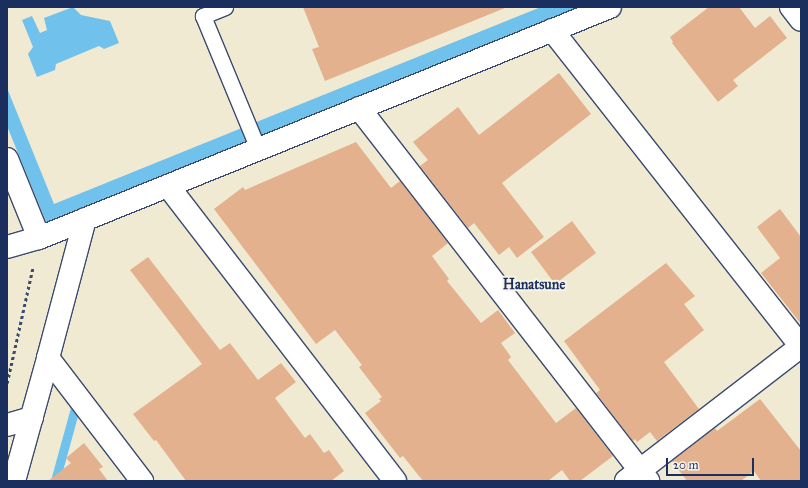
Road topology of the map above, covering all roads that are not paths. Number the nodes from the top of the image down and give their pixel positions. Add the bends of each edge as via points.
1 (225, 7) edge
2 (610, 7) edge
3 (791, 7) edge
4 (801, 20) edge
5 (552, 30) junction
6 (359, 108) junction
7 (256, 145) junction
8 (7, 159) edge
9 (168, 186) junction
10 (85, 219) junction
11 (39, 238) junction
12 (7, 247) edge
13 (801, 346) edge
14 (48, 358) junction
15 (32, 418) junction
16 (7, 425) edge
17 (638, 478) edge
18 (14, 481) edge
19 (142, 481) edge
20 (395, 481) edge

1 - 7 lane via 203,16
2 - 5 street
3 - 4 street
5 - 6 street
5 - 13 street
6 - 7 street
6 - 17 street
7 - 9 street
8 - 11 street
9 - 10 street
9 - 20 street
10 - 11 street
10 - 14 street
11 - 12 street
13 - 17 street
14 - 15 street
14 - 19 street
15 - 16 street
15 - 18 street

